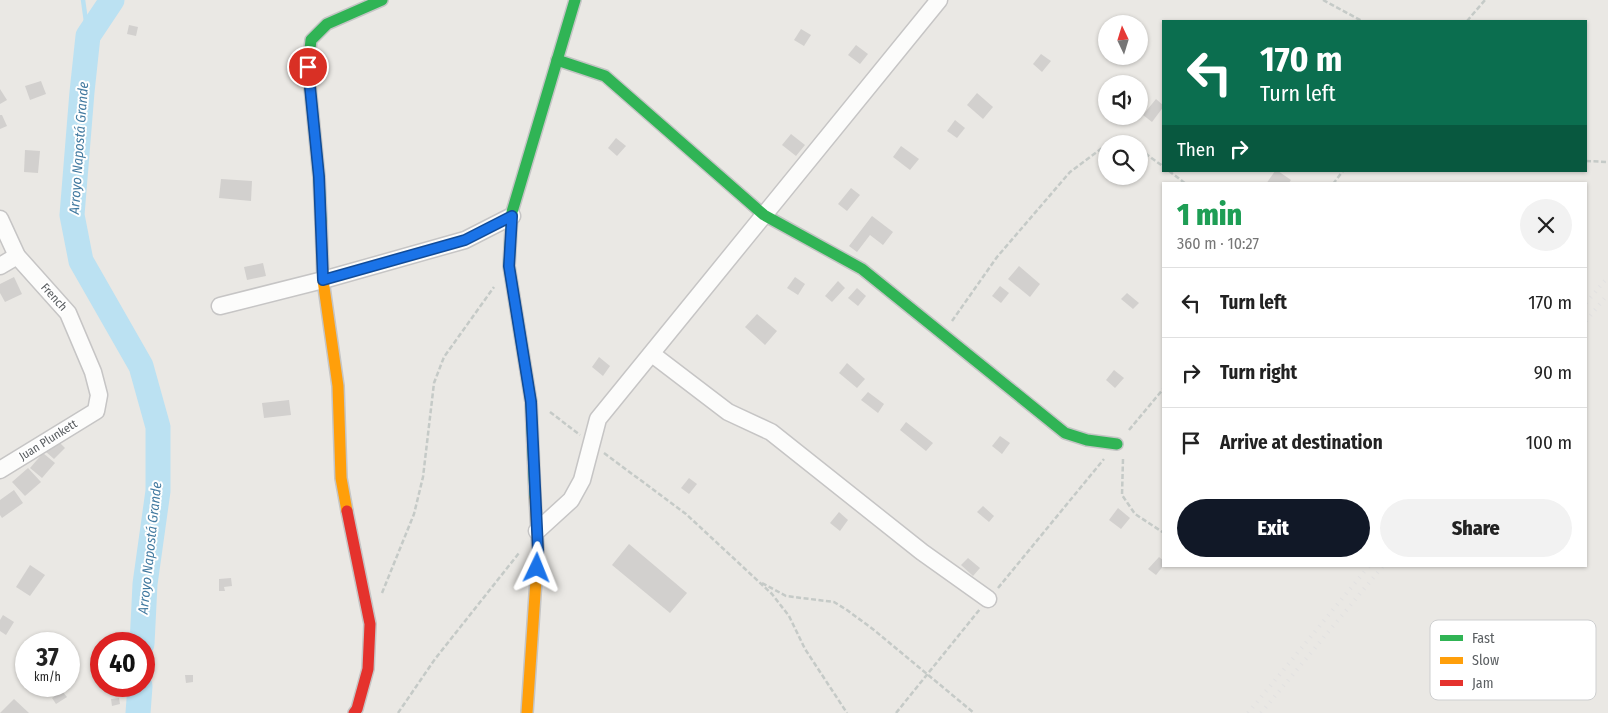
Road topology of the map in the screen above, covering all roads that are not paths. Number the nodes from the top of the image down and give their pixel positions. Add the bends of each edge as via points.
1 (382, 0) edge
2 (575, 0) edge
3 (938, 0) edge
4 (557, 60) junction
5 (764, 215) junction
6 (512, 216) junction
7 (0, 219) edge
8 (17, 256) junction
9 (0, 266) edge
10 (323, 280) junction
11 (220, 306) dead end
12 (652, 354) junction
13 (96, 410) joint
14 (1117, 444) road end
15 (0, 470) edge
16 (537, 531) junction
17 (988, 600) road end
18 (354, 713) edge
19 (528, 713) edge

1 - 10 street via 327,24 311,40 308,67 319,177
2 - 4 street
3 - 5 street
4 - 5 street via 605,76
4 - 6 street
5 - 12 street
5 - 14 street via 862,269 1064,433
6 - 10 street via 465,240
6 - 16 street via 509,266 531,402
7 - 8 street, French
8 - 9 street
8 - 13 street, French via 68,313 93,372 99,395
10 - 11 street
10 - 18 street via 338,386 341,478 370,624 368,668
12 - 16 street via 598,419 582,480 571,500
12 - 17 street via 728,412 771,432
13 - 15 street, Juan Plunkett
16 - 19 street

